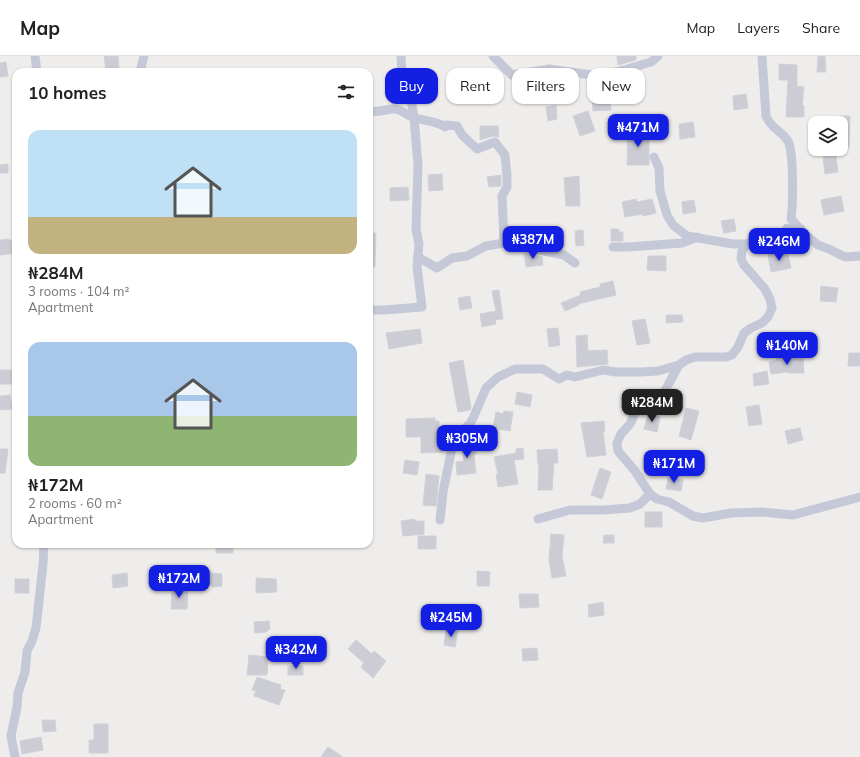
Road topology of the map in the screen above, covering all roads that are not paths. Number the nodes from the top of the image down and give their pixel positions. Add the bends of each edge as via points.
1 (35, 56) edge
2 (144, 56) edge
3 (401, 56) edge
4 (493, 56) edge
5 (658, 56) edge
6 (762, 56) edge
7 (36, 68) edge
8 (141, 68) edge
9 (373, 111) edge
10 (414, 118) junction
11 (654, 157) dead end
12 (801, 229) junction
13 (697, 237) junction
14 (504, 243) junction
15 (747, 244) junction
16 (613, 247) dead end
17 (860, 256) edge
18 (418, 257) junction
19 (575, 263) dead end
20 (373, 310) edge
21 (679, 365) junction
22 (658, 371) junction
23 (670, 379) junction
24 (650, 494) junction
25 (860, 497) edge
26 (538, 519) dead end
27 (440, 520) dead end
28 (44, 548) edge
29 (15, 757) edge

1 - 7 street
2 - 8 street
3 - 10 street via 402,74 411,99
4 - 5 street via 512,75 549,69 599,76 651,62
6 - 12 street via 766,116 789,144 793,203 791,219
9 - 10 street via 394,109
10 - 14 street via 445,127 457,126 462,135 477,149 495,142 505,155 507,187 502,196
10 - 18 street via 418,165
11 - 13 street via 659,168 660,191 672,225 688,236
12 - 15 street via 787,228 784,233 777,236 757,239
12 - 17 street via 818,245 845,257
13 - 15 street via 732,244
13 - 16 street via 682,243
14 - 18 street via 486,246 467,256 452,258 437,268
14 - 19 street via 564,255
15 - 21 street via 742,251 742,259 766,288 772,308 768,318 744,333 732,355 695,357
18 - 20 street via 417,273 422,307
21 - 22 street
21 - 23 street
22 - 23 street
22 - 27 street via 603,370 559,378 543,369 515,369 498,377 486,388 470,424 454,438
23 - 24 street via 663,394 636,411 617,443 620,455 635,471
24 - 25 street via 693,516 703,518 731,513 793,515
24 - 26 street via 640,504 630,508 570,510
28 - 29 street via 36,628 27,651 11,736

